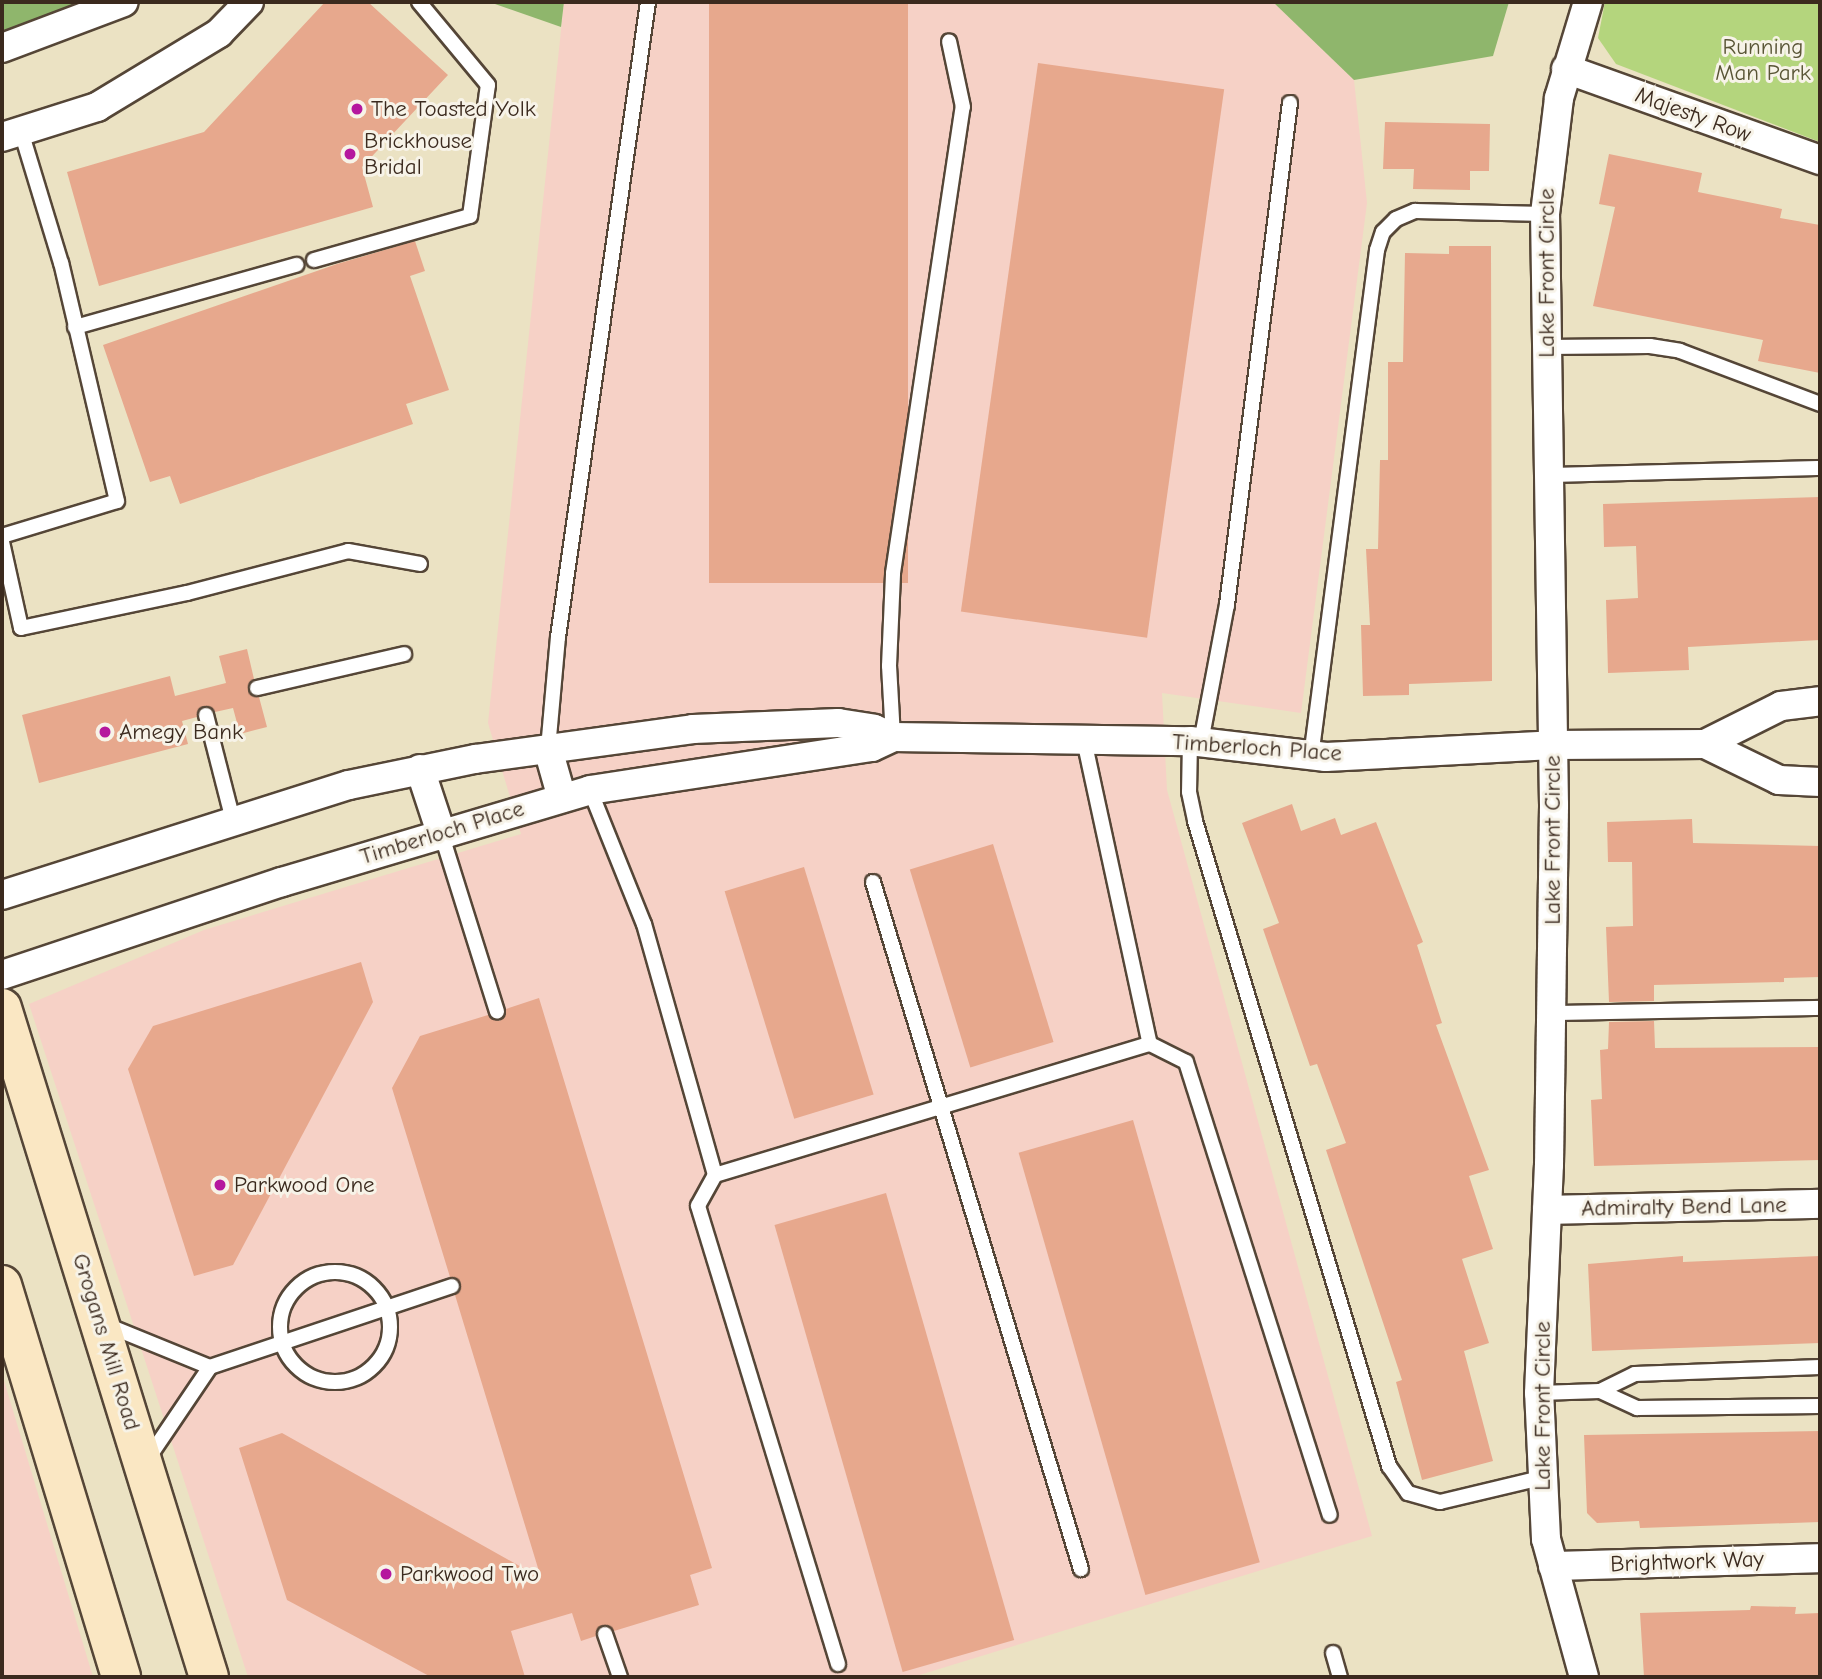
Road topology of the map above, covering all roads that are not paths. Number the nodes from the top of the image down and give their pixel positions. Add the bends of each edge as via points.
1 (124, 2) edge
2 (249, 2) edge
3 (419, 2) edge
4 (648, 2) edge
5 (1588, 2) edge
6 (949, 41) dead end
7 (2, 48) edge
8 (1566, 69) junction
9 (1290, 103) dead end
10 (11, 134) edge
11 (1820, 160) edge
12 (1545, 214) junction
13 (314, 260) dead end
14 (296, 265) dead end
15 (75, 327) junction
16 (1546, 347) junction
17 (1820, 404) edge
18 (1820, 467) edge
19 (1549, 475) junction
20 (2, 536) edge
21 (2, 542) edge
22 (420, 564) dead end
23 (404, 654) dead end
24 (257, 688) dead end
25 (1820, 702) edge
26 (206, 715) dead end
27 (893, 737) junction
28 (1084, 740) junction
29 (1196, 742) junction
30 (583, 744) junction
31 (1705, 744) junction
32 (1553, 746) junction
33 (548, 749) junction
34 (1311, 757) junction
35 (420, 769) junction
36 (1820, 782) edge
37 (590, 790) junction
38 (562, 798) junction
39 (233, 820) junction
40 (442, 836) junction
41 (873, 882) dead end
42 (2, 895) edge
43 (2, 975) edge
44 (1820, 1007) edge
45 (2, 1008) edge
46 (497, 1012) dead end
47 (1552, 1013) junction
48 (1150, 1044) junction
49 (942, 1108) junction
50 (715, 1175) junction
51 (1820, 1205) edge
52 (1548, 1210) junction
53 (2, 1285) edge
54 (452, 1286) dead end
55 (388, 1308) junction
56 (100, 1322) junction
57 (282, 1343) junction
58 (210, 1367) junction
59 (1820, 1367) edge
60 (1600, 1391) junction
61 (1539, 1393) junction
62 (1820, 1406) edge
63 (144, 1464) junction
64 (1541, 1478) junction
65 (1330, 1515) dead end
66 (1820, 1558) edge
67 (1553, 1566) junction
68 (1081, 1569) dead end
69 (605, 1634) dead end
70 (1333, 1653) dead end
71 (838, 1664) dead end
72 (121, 1677) edge
73 (209, 1677) edge
74 (620, 1677) edge
75 (1340, 1677) edge
76 (1584, 1677) edge

1 - 7 street
2 - 10 street via 219,33 97,107
3 - 13 lane via 488,85 470,216
4 - 33 lane via 558,637
5 - 8 street, Lake Front Circle
6 - 27 lane via 963,107 893,573 889,666
8 - 11 street, Majesty Row
8 - 12 street, Lake Front Circle via 1552,136
9 - 29 lane via 1227,606
10 - 15 lane via 61,263
12 - 16 street, Lake Front Circle
12 - 34 lane via 1415,211 1389,225 1380,241
14 - 15 lane
15 - 20 lane via 117,501
16 - 17 lane via 1650,346 1680,351
16 - 19 street, Lake Front Circle
18 - 19 lane
19 - 32 street, Lake Front Circle
21 - 22 lane via 21,628 187,593 348,551
23 - 24 lane
25 - 31 street, Timberloch Place via 1781,706
26 - 39 lane
27 - 28 street, Timberloch Place
27 - 30 street, Timberloch Place via 865,727 825,723 692,729
27 - 37 street, Timberloch Place via 872,747
28 - 29 street, Timberloch Place
28 - 48 lane
29 - 34 street, Timberloch Place
29 - 64 lane via 1189,792 1195,821 1389,1466 1408,1493 1440,1502
30 - 33 street, Timberloch Place
30 - 37 street
31 - 32 street, Timberloch Place
31 - 36 street, Timberloch Place via 1779,780
32 - 34 street, Timberloch Place
32 - 47 street, Lake Front Circle
33 - 35 street, Timberloch Place
33 - 38 street
35 - 39 street, Timberloch Place
35 - 40 street
37 - 38 street, Timberloch Place
37 - 50 lane via 644,923
38 - 40 street, Timberloch Place
39 - 42 street, Timberloch Place
40 - 43 street, Timberloch Place via 282,882
40 - 46 lane
41 - 49 lane
44 - 47 lane
45 - 56 main road, Grogans Mill Road
47 - 52 street, Lake Front Circle
48 - 49 lane
48 - 65 lane via 1186,1062
49 - 50 lane
49 - 68 lane
50 - 71 lane via 698,1206
51 - 52 street, Admiralty Bend Lane
52 - 61 street, Lake Front Circle
53 - 72 main road
54 - 55 lane
55 - 57 lane
55 - 57 lane via 379,1292 361,1277 335,1271 316,1275 287,1300 282,1312
55 - 57 lane via 391,1330 384,1353 356,1378 327,1382 312,1378 296,1367
56 - 58 lane
56 - 63 main road, Grogans Mill Road
57 - 58 lane
58 - 63 lane
59 - 60 lane via 1635,1374
60 - 61 lane
60 - 62 lane via 1637,1408
61 - 64 street, Lake Front Circle
63 - 73 main road, Grogans Mill Road
64 - 67 street, Lake Front Circle
66 - 67 street, Brightwork Way
67 - 76 street, Lake Front Circle
69 - 74 lane
70 - 75 lane

